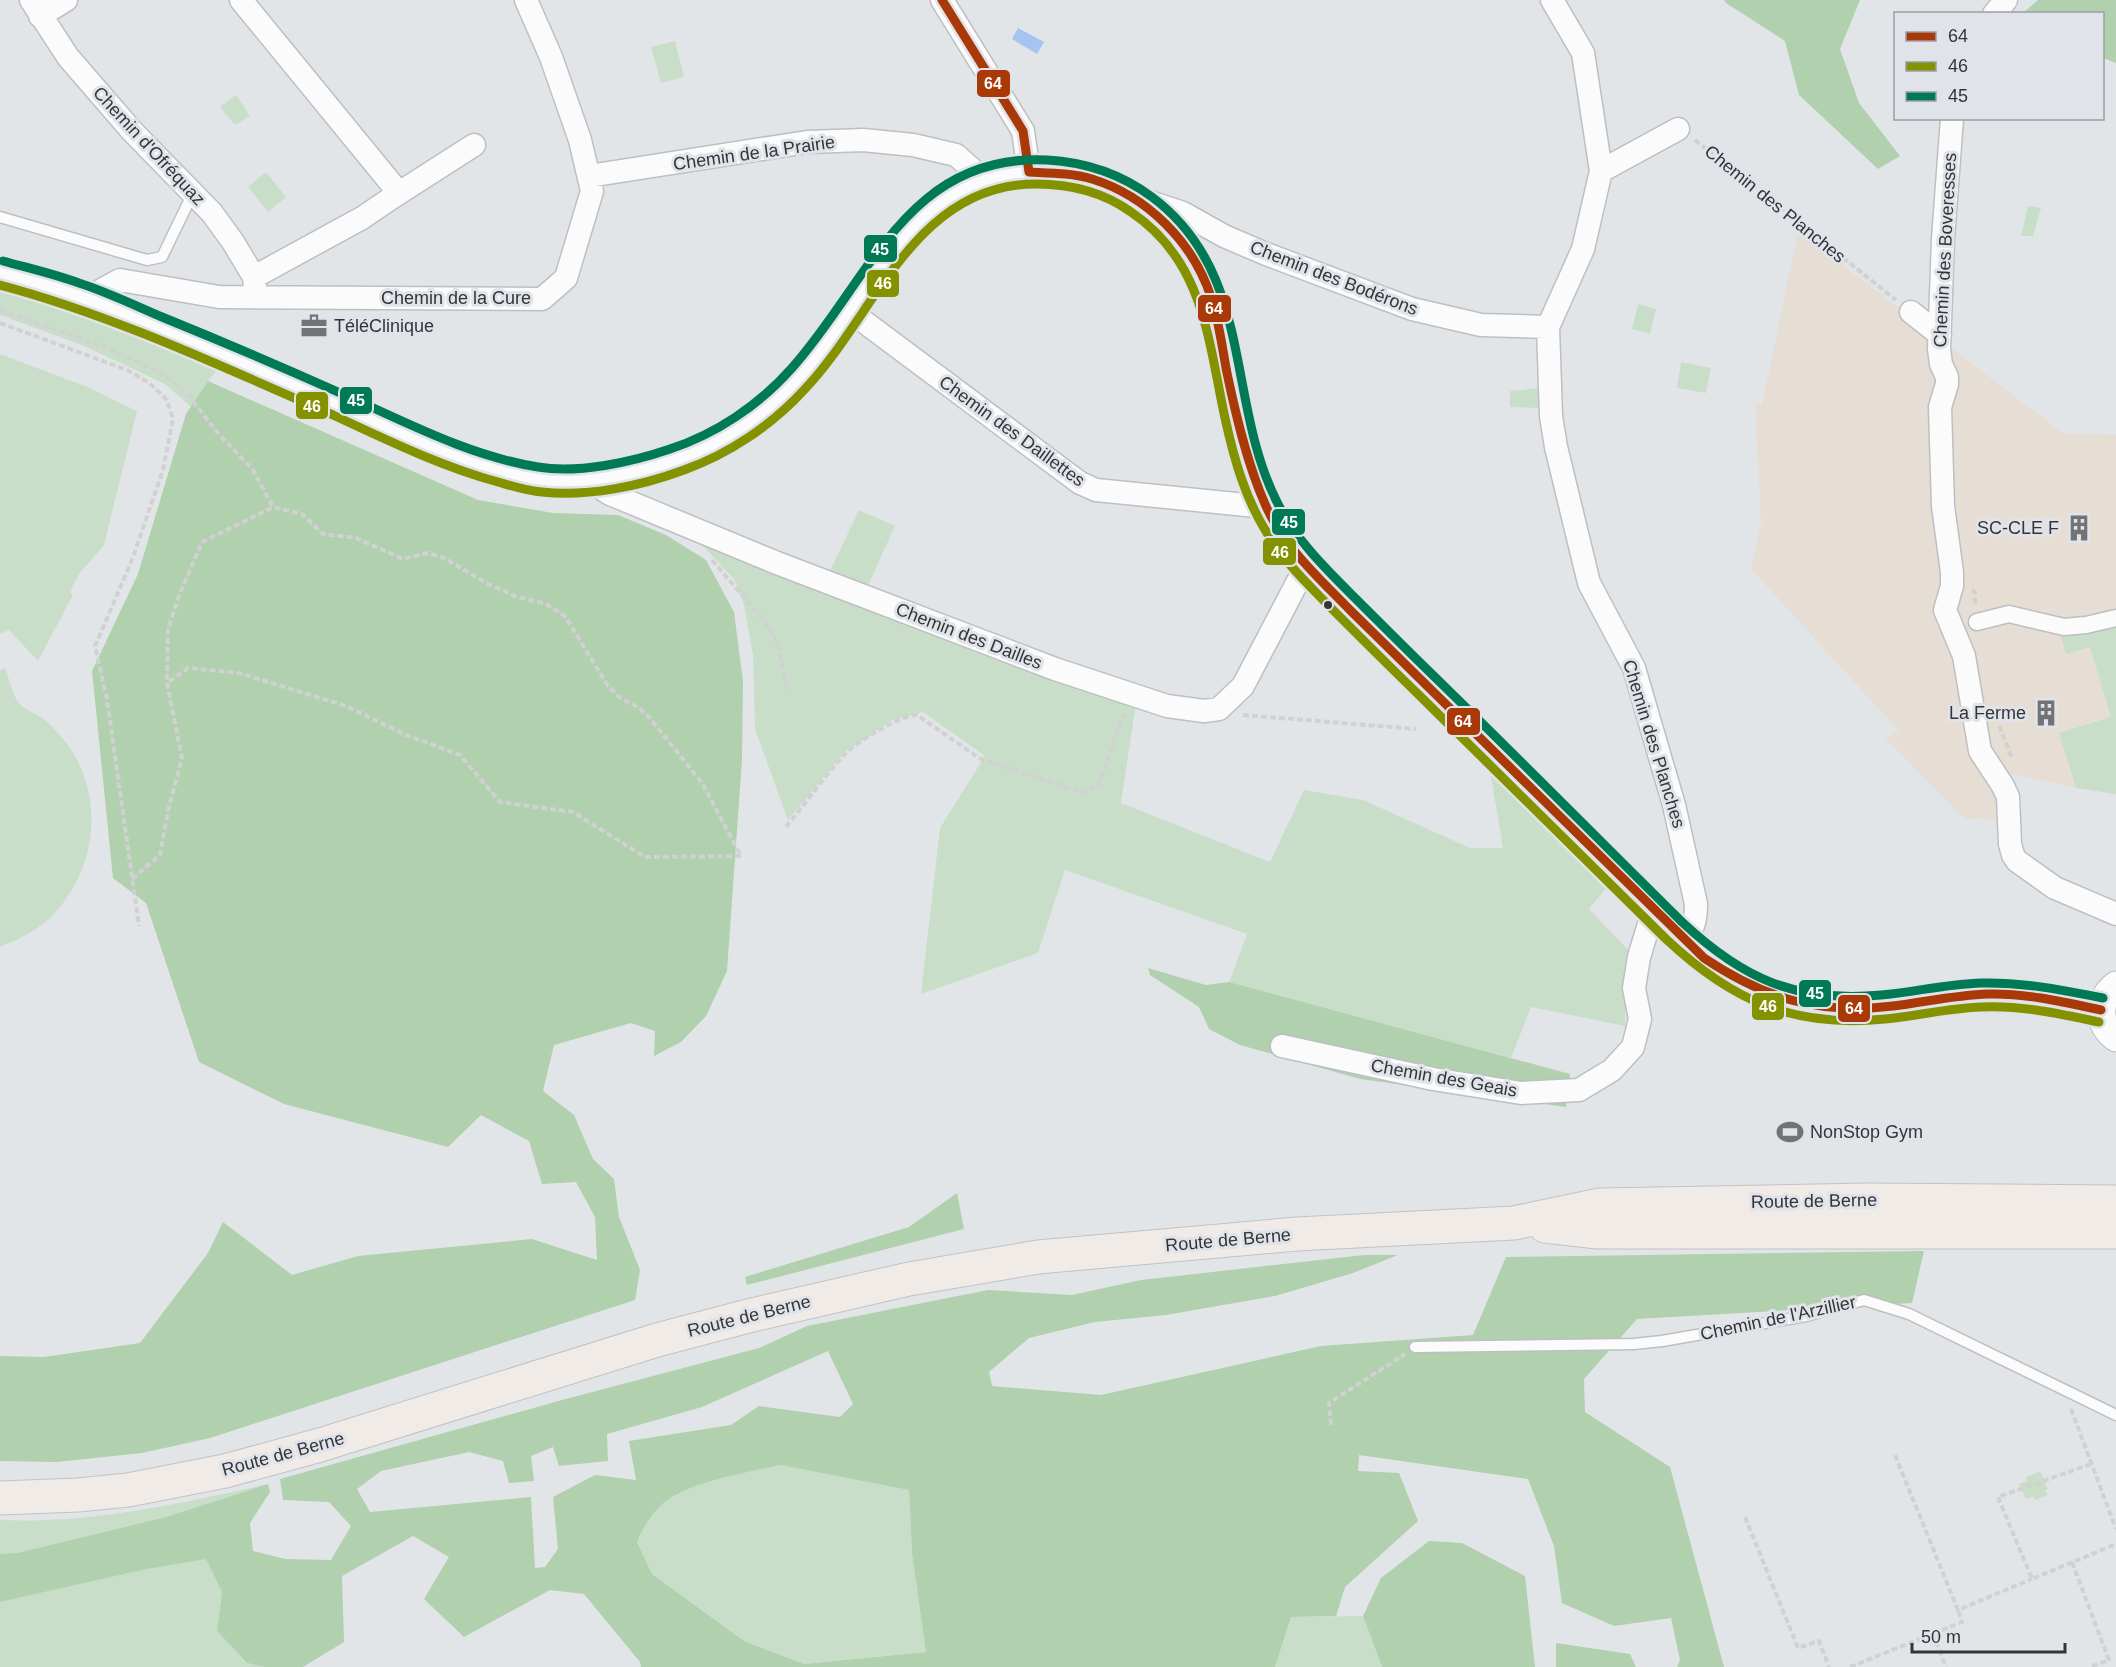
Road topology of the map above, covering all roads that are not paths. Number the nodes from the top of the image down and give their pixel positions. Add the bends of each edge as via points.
1 (66, 0) edge
2 (241, 0) edge
3 (525, 0) edge
4 (942, 0) edge
5 (1552, 0) edge
6 (2006, 0) edge
7 (36, 8) edge
8 (1996, 12) edge
9 (1952, 120) edge
10 (1678, 129) road end
11 (474, 145) dead end
12 (1600, 171) junction
13 (1029, 172) junction
14 (589, 176) junction
15 (979, 181) junction
16 (399, 193) junction
17 (192, 195) junction
18 (1128, 195) junction
19 (0, 217) edge
20 (0, 273) edge
21 (255, 287) junction
22 (87, 298) junction
23 (851, 312) junction
24 (1911, 312) road end
25 (1548, 327) junction
26 (1940, 335) junction
27 (587, 479) junction
28 (1266, 507) junction
29 (1298, 581) dead end
30 (2116, 618) edge
31 (1977, 622) dead end
32 (1656, 912) junction
33 (2116, 914) edge
34 (1685, 940) junction
35 (2116, 985) edge
36 (2101, 1010) junction
37 (2116, 1038) edge
38 (1282, 1046) dead end
39 (2116, 1202) edge
40 (1514, 1223) junction
41 (2116, 1232) edge
42 (1415, 1347) road end
43 (2116, 1415) edge
44 (0, 1498) edge

1 - 7 street, Chemin d'Ofréquaz
2 - 16 street
3 - 14 street, Chemin de la Cure via 551,57
4 - 13 street via 1023,131
5 - 12 street, Chemin des Planches via 1583,53
6 - 8 street
7 - 17 street, Chemin d'Ofréquaz via 82,74
9 - 26 street, Chemin des Boveresses
10 - 12 street
11 - 16 street
12 - 25 street, Chemin des Planches via 1582,249
13 - 15 street
13 - 18 street via 1093,179
14 - 15 street, Chemin de la Prairie via 807,142 863,140 913,145 956,155
14 - 21 street, Chemin de la Cure via 592,191 566,278 542,299
15 - 23 street via 950,195 916,221 890,252
16 - 21 street
17 - 19 lane via 162,257 147,260
17 - 21 street, Chemin d'Ofréquaz via 233,243
18 - 25 street, Chemin des Bodérons via 1183,213 1266,254 1412,309 1481,325
18 - 28 street via 1167,225 1195,262 1210,296 1246,452
20 - 22 street
21 - 22 street, Chemin de la Cure via 219,297 120,280
22 - 27 street via 489,468 542,480
23 - 27 street via 797,382 764,411 711,446 665,464
23 - 28 street, Chemin des Daillettes via 1080,483 1096,490
24 - 26 street
25 - 34 street, Chemin des Planches via 1551,416 1589,583 1634,668 1678,820 1696,904 1693,929
26 - 33 street, Chemin des Boveresses via 1940,358 1947,384 1940,407 1943,506 1952,572 1945,610 1964,656 1980,751 2008,797 2010,844 2018,861 2055,888
27 - 29 street, Chemin des Dailles via 610,494 777,563 1055,669 1167,706 1219,709 1243,686
28 - 32 street via 1298,555 1327,586
30 - 31 street via 2064,627 2009,614
32 - 34 street
32 - 38 street, Chemin des Geais via 1639,957 1634,988 1640,1019 1633,1047 1612,1070 1579,1090 1521,1093 1433,1079
34 - 36 street via 1740,982 1812,1006 1881,1008 1990,994 2025,996
35 - 36 street via 2105,997
36 - 37 street via 2106,1029
39 - 40 main road, Route de Berne via 1888,1200 1600,1205
40 - 41 main road, Route de Berne via 1598,1232
40 - 44 main road, Route de Berne via 1343,1231 1080,1252 909,1279 666,1338 225,1471 128,1490
42 - 43 lane, Chemin de l'Arzillier via 1634,1344 1806,1316 1864,1300 1909,1314

